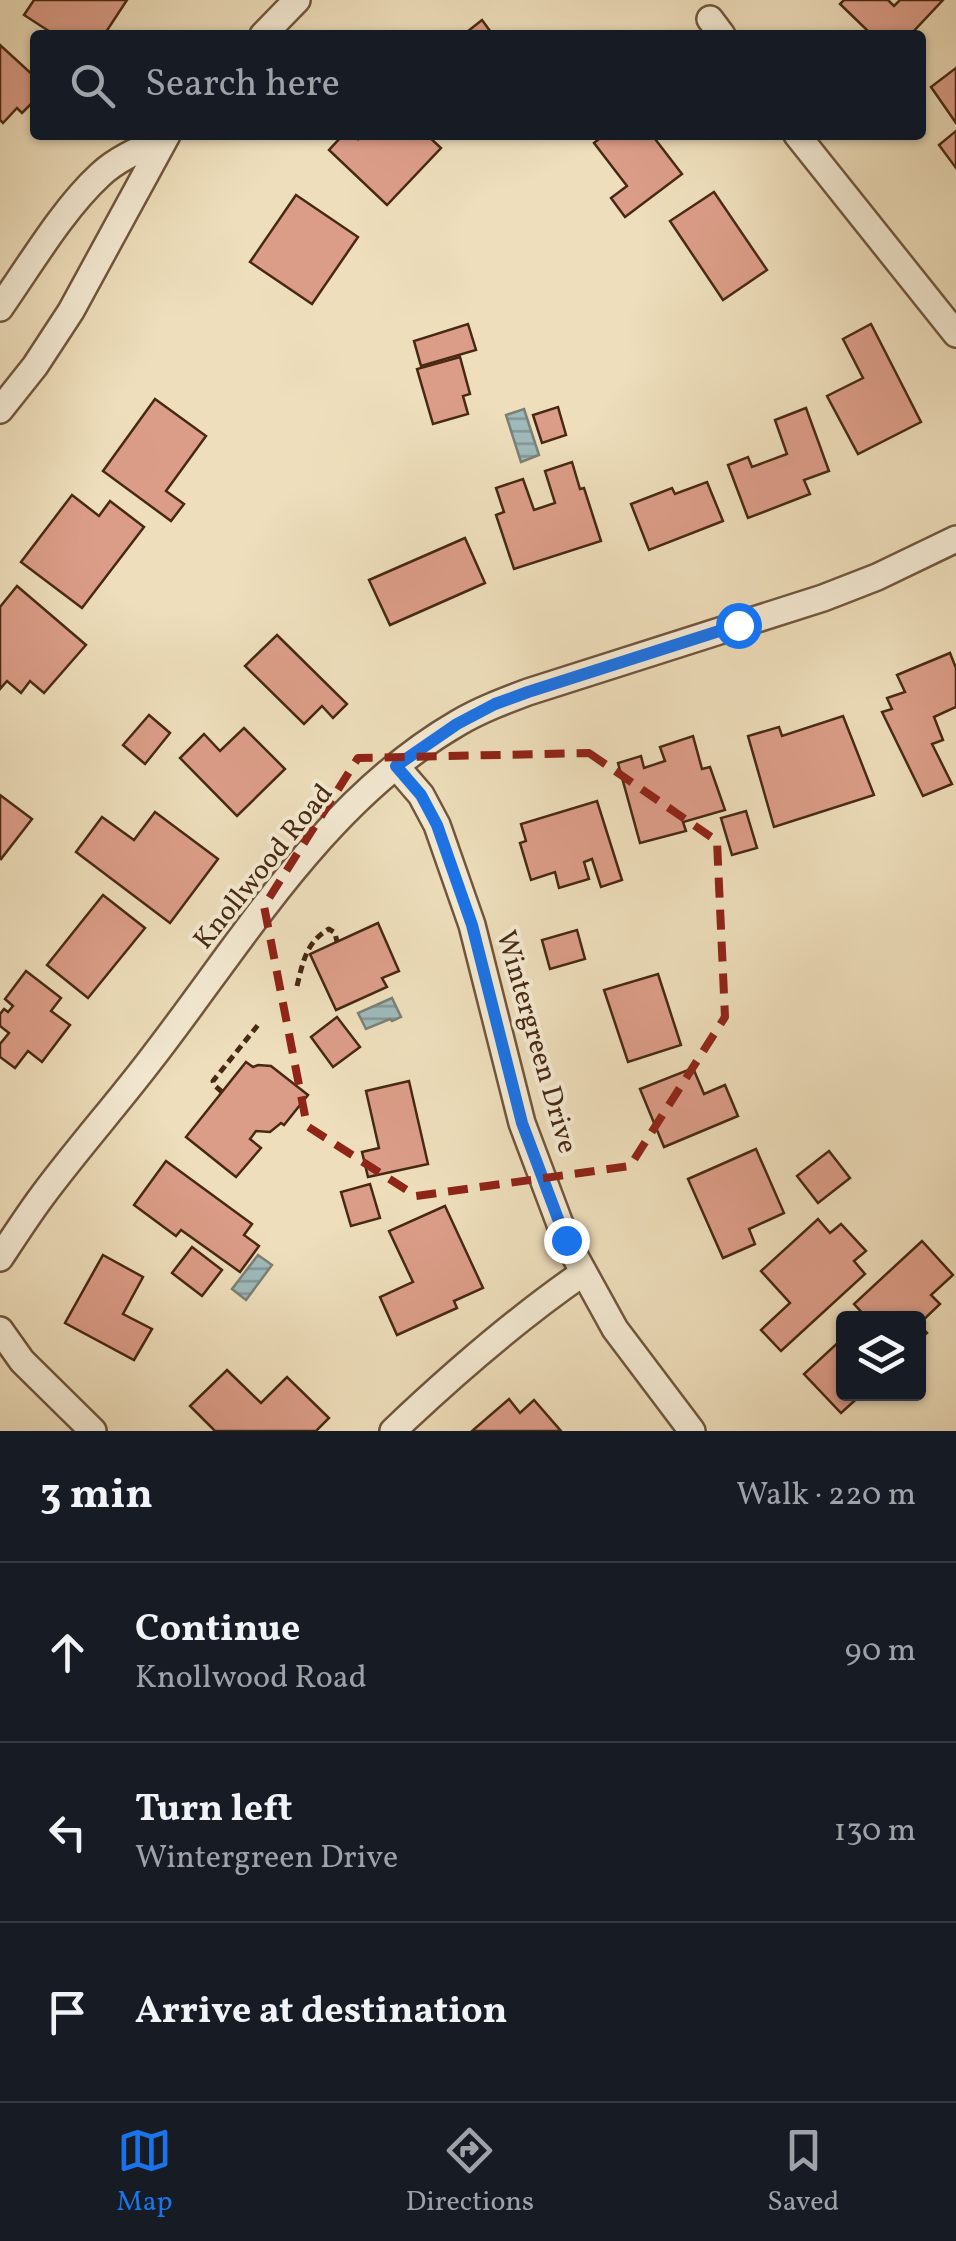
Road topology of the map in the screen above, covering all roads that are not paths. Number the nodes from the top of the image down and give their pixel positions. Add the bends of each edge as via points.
1 (297, 0) edge
2 (267, 30) edge
3 (161, 140) edge
4 (164, 140) edge
5 (801, 140) edge
6 (0, 308) edge
7 (956, 334) edge
8 (0, 410) edge
9 (956, 540) edge
10 (396, 766) junction
11 (0, 1258) edge
12 (583, 1273) junction
13 (0, 1330) edge
14 (92, 1431) edge
15 (393, 1431) edge
16 (692, 1431) edge

1 - 2 street
3 - 6 street via 101,174
4 - 8 street via 70,311
5 - 7 street
9 - 10 street, Knollwood Road via 823,598 495,704
10 - 11 street, Knollwood Road via 287,878
10 - 12 street, Wintergreen Drive via 437,825 472,925 522,1123
12 - 15 street
12 - 16 street, Wintergreen Drive via 615,1329
13 - 14 street

